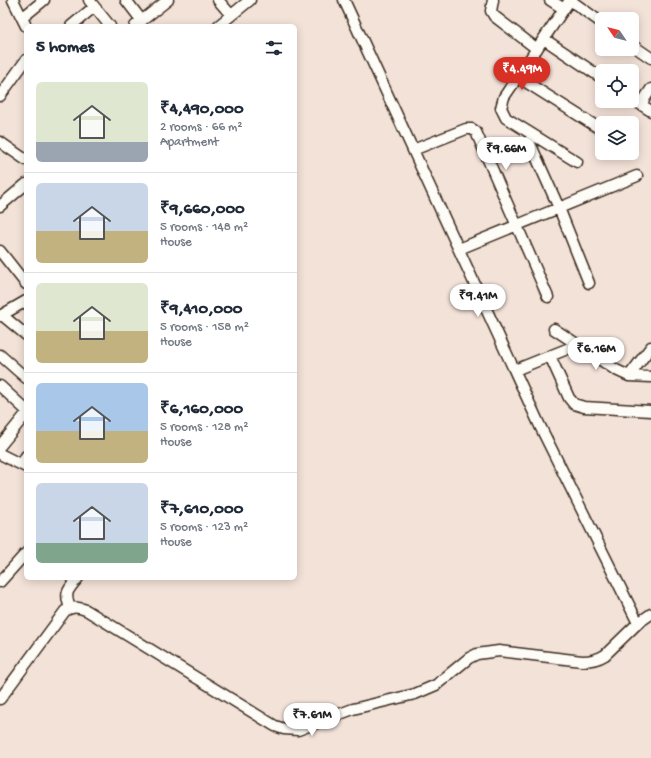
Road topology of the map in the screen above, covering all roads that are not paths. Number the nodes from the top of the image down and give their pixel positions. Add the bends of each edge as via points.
1 (13, 0) edge
2 (44, 0) edge
3 (126, 0) edge
4 (168, 0) edge
5 (218, 0) edge
6 (250, 0) edge
7 (344, 0) edge
8 (493, 0) edge
9 (550, 0) edge
10 (570, 0) edge
11 (92, 3) edge
12 (564, 9) junction
13 (231, 15) junction
14 (595, 18) edge
15 (24, 22) edge
16 (73, 24) edge
17 (108, 24) edge
18 (138, 24) edge
19 (220, 24) edge
20 (544, 39) junction
21 (537, 49) junction
22 (639, 49) edge
23 (651, 58) edge
24 (24, 62) edge
25 (595, 73) edge
26 (518, 77) junction
27 (3, 85) edge
28 (651, 89) edge
29 (0, 96) edge
30 (639, 99) edge
31 (639, 103) edge
32 (651, 111) edge
33 (595, 126) edge
34 (529, 141) dead end
35 (0, 142) edge
36 (413, 150) junction
37 (24, 159) edge
38 (577, 162) dead end
39 (637, 176) dead end
40 (24, 187) edge
41 (3, 200) edge
42 (559, 208) junction
43 (517, 225) junction
44 (459, 249) junction
45 (0, 251) edge
46 (24, 281) edge
47 (589, 283) dead end
48 (548, 297) dead end
49 (24, 303) edge
50 (1, 315) edge
51 (554, 329) dead end
52 (24, 334) edge
53 (577, 345) junction
54 (651, 346) edge
55 (0, 356) edge
56 (550, 356) junction
57 (515, 370) junction
58 (24, 376) edge
59 (629, 376) junction
60 (651, 377) edge
61 (0, 386) edge
62 (24, 408) edge
63 (651, 411) edge
64 (24, 416) edge
65 (0, 446) edge
66 (0, 454) edge
67 (24, 460) edge
68 (24, 555) edge
69 (77, 580) edge
70 (0, 582) edge
71 (70, 608) junction
72 (651, 614) edge
73 (638, 623) junction
74 (0, 699) edge

1 - 15 street
2 - 15 street
3 - 18 street
4 - 18 street
5 - 13 street
6 - 13 street
7 - 36 street
8 - 21 street via 491,11 494,16
9 - 12 street
10 - 12 street
10 - 14 street
11 - 16 street
11 - 17 street
12 - 20 street
13 - 19 street
20 - 21 street
20 - 25 street
21 - 26 street
22 - 23 street
24 - 27 street
26 - 33 street
26 - 38 street via 502,103 501,108 506,118
27 - 29 street
28 - 30 street
31 - 32 street
34 - 42 street
35 - 37 street
36 - 43 street via 466,129 475,130
36 - 44 street
39 - 42 street
40 - 41 street
42 - 43 street
42 - 47 street
43 - 44 street
43 - 48 street
44 - 57 street
45 - 46 street
49 - 50 street
50 - 52 street
51 - 53 street
53 - 56 street
53 - 59 street
54 - 59 street
55 - 58 street
56 - 57 street
56 - 63 street via 574,404 584,407
57 - 73 street via 540,426
59 - 60 street
61 - 62 street
64 - 65 street
66 - 67 street
68 - 70 street
69 - 71 street via 67,593
71 - 73 street via 86,610 275,726 298,730 353,709 427,689 477,654 499,651 582,661 599,659
71 - 74 street
72 - 73 street

